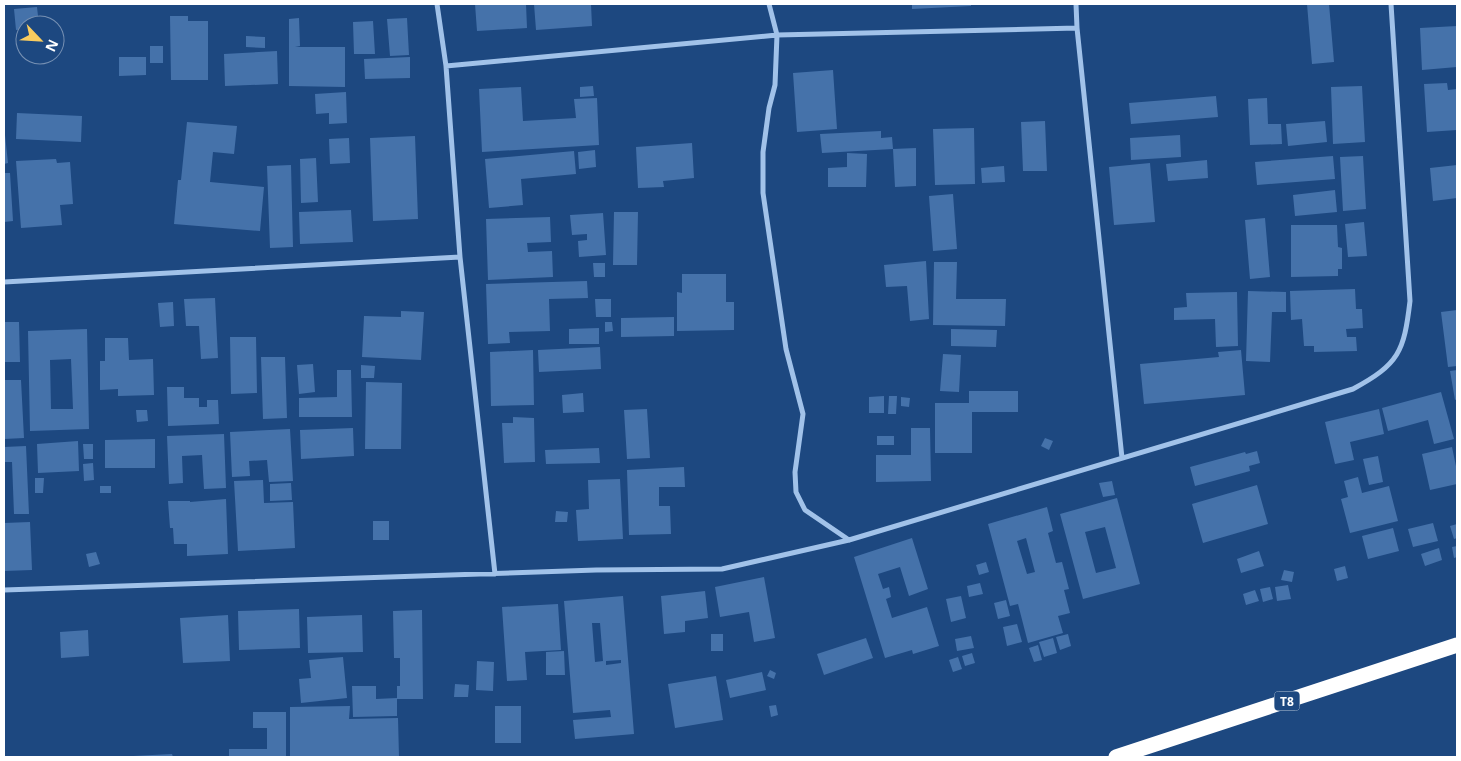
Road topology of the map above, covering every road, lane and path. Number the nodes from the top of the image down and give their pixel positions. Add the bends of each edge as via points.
1 (436, 4) edge
2 (769, 4) edge
3 (1076, 4) edge
4 (1391, 4) edge
5 (1077, 28) junction
6 (777, 35) junction
7 (446, 66) junction
8 (460, 257) junction
9 (4, 282) edge
10 (1122, 458) junction
11 (849, 540) junction
12 (496, 574) junction
13 (4, 590) edge
14 (1457, 645) edge
15 (1116, 757) edge

1 - 7 street
2 - 6 street
3 - 5 street
4 - 10 street via 1410,301 1406,333 1393,361 1375,377 1353,389
5 - 6 street
5 - 10 street
6 - 7 street
6 - 11 street via 775,85 763,152 763,193 786,349 803,414 795,472 796,492 805,510
7 - 8 street
8 - 9 street
8 - 12 street
10 - 11 street
11 - 12 street via 722,569
12 - 13 street
14 - 15 highway, T8

